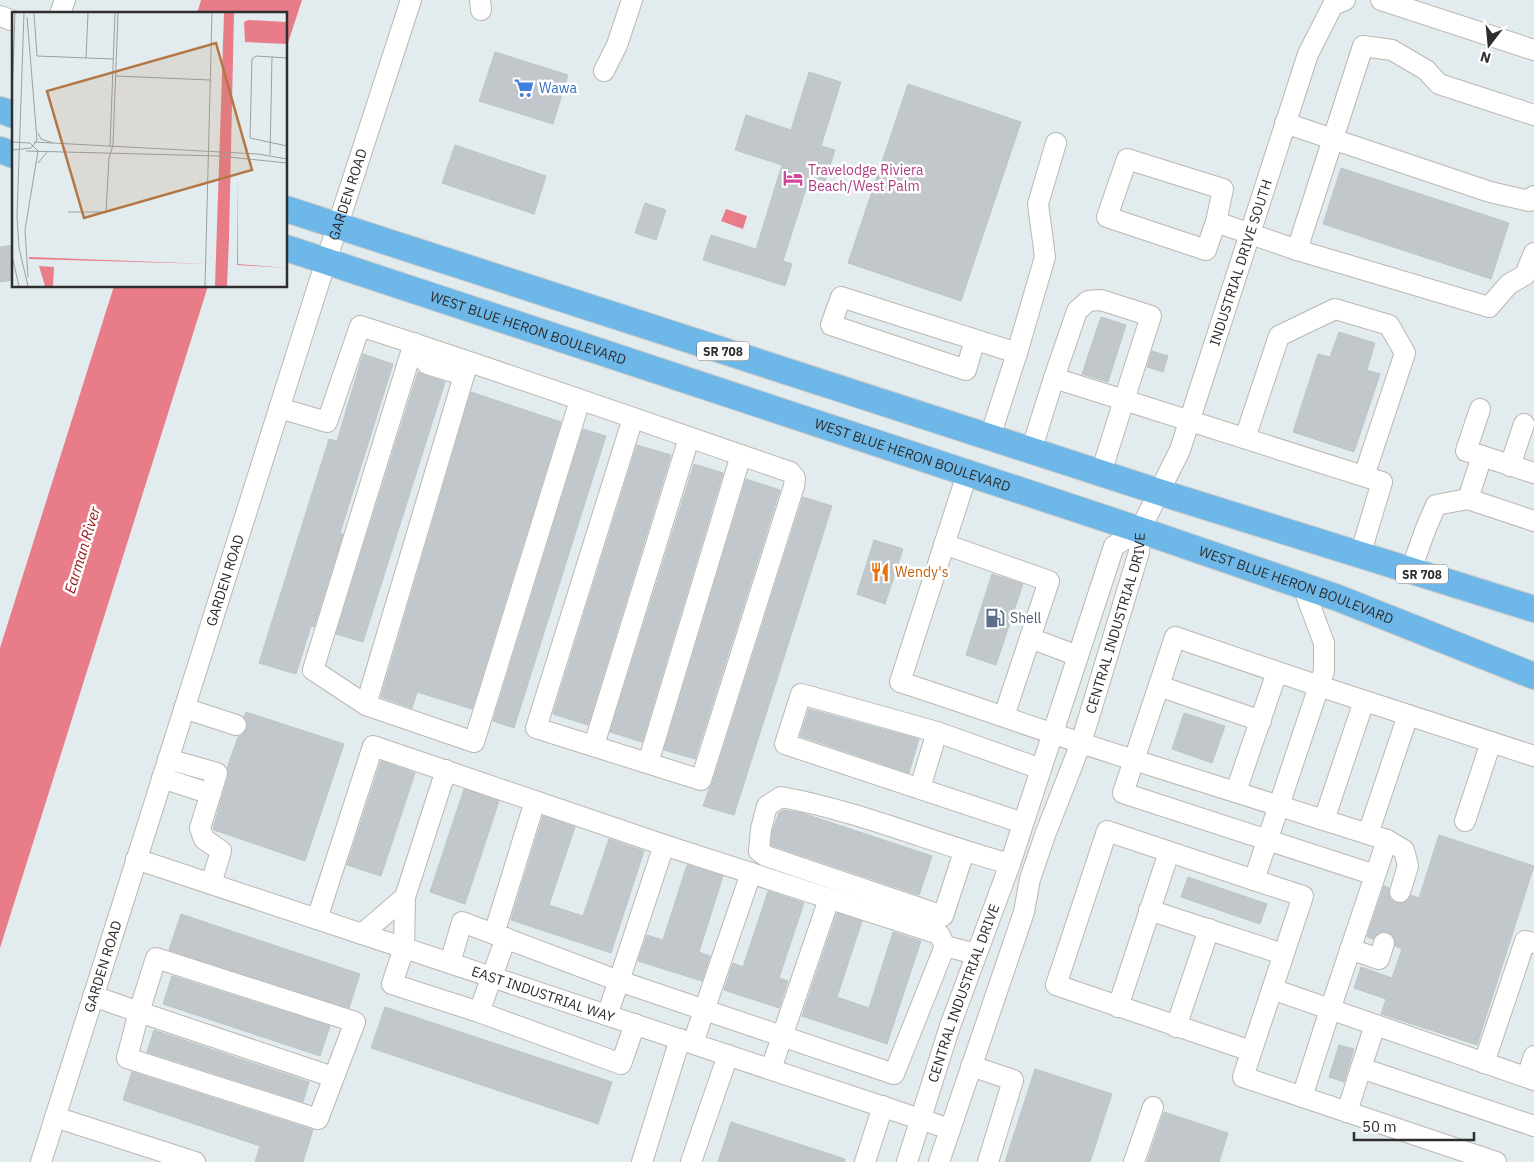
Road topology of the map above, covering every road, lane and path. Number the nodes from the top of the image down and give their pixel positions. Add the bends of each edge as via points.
1 (65, 0) edge
2 (411, 0) edge
3 (632, 0) edge
4 (1345, 0) edge
5 (1416, 0) edge
6 (1389, 2) edge
7 (61, 12) edge
8 (0, 16) edge
9 (12, 20) edge
10 (1534, 50) edge
11 (604, 71) dead end
12 (0, 110) edge
13 (12, 114) edge
14 (1534, 115) edge
15 (1286, 123) junction
16 (1333, 138) junction
17 (1056, 143) dead end
18 (0, 150) edge
19 (12, 154) edge
20 (1532, 204) edge
21 (288, 210) edge
22 (1216, 222) junction
23 (338, 226) junction
24 (1250, 233) junction
25 (288, 249) edge
26 (1296, 250) junction
27 (1534, 253) edge
28 (326, 261) junction
29 (975, 340) junction
30 (414, 343) junction
31 (1017, 353) junction
32 (468, 362) junction
33 (1054, 378) junction
34 (580, 400) junction
35 (1124, 400) junction
36 (279, 408) junction
37 (1480, 409) dead end
38 (633, 418) junction
39 (1190, 420) junction
40 (1524, 424) dead end
41 (990, 437) junction
42 (689, 438) junction
43 (1245, 438) junction
44 (1031, 451) junction
45 (741, 456) junction
46 (1482, 456) junction
47 (1510, 466) junction
48 (1101, 473) junction
49 (967, 474) junction
50 (1534, 474) edge
51 (1364, 476) junction
52 (1159, 492) junction
53 (1468, 499) junction
54 (1534, 521) edge
55 (1140, 530) junction
56 (944, 544) junction
57 (1360, 554) junction
58 (1411, 570) junction
59 (1303, 586) junction
60 (1534, 609) edge
61 (1030, 638) junction
62 (1078, 656) junction
63 (1277, 672) junction
64 (1534, 676) edge
65 (1159, 686) junction
66 (1319, 686) junction
67 (1364, 701) junction
68 (366, 705) junction
69 (184, 708) junction
70 (1004, 716) junction
71 (1408, 716) junction
72 (1261, 721) junction
73 (236, 725) dead end
74 (937, 732) junction
75 (1053, 733) junction
76 (1491, 742) junction
77 (1081, 743) junction
78 (594, 745) junction
79 (1534, 756) edge
80 (168, 758) junction
81 (1134, 760) junction
82 (648, 763) junction
83 (1041, 769) junction
84 (446, 770) junction
85 (162, 778) junction
86 (920, 788) junction
87 (1236, 791) junction
88 (211, 794) junction
89 (536, 801) junction
90 (1279, 805) junction
91 (1324, 820) junction
92 (1465, 820) dead end
93 (1024, 823) junction
94 (1378, 837) junction
95 (1268, 840) junction
96 (664, 845) junction
97 (964, 852) junction
98 (1169, 852) junction
99 (136, 859) junction
100 (1010, 864) junction
101 (751, 873) junction
102 (1375, 874) junction
103 (1254, 880) junction
104 (211, 884) junction
105 (1400, 892) dead end
106 (406, 897) junction
107 (829, 899) junction
108 (1149, 910) junction
109 (317, 919) junction
110 (1209, 929) junction
111 (362, 934) junction
112 (500, 936) junction
113 (1384, 943) dead end
114 (1534, 943) edge
115 (945, 946) junction
116 (404, 948) junction
117 (1350, 949) junction
118 (976, 954) junction
119 (1283, 954) junction
120 (450, 962) junction
121 (492, 977) junction
122 (619, 981) junction
123 (1272, 989) junction
124 (93, 996) junction
125 (1118, 1007) junction
126 (704, 1010) junction
127 (1330, 1010) junction
128 (139, 1012) junction
129 (479, 1012) junction
130 (607, 1015) junction
131 (635, 1024) junction
132 (1375, 1025) junction
133 (1176, 1027) junction
134 (782, 1036) junction
135 (687, 1041) junction
136 (1251, 1051) junction
137 (728, 1055) junction
138 (1534, 1056) edge
139 (1484, 1063) junction
140 (971, 1066) junction
141 (1362, 1068) junction
142 (771, 1069) junction
143 (333, 1077) junction
144 (1530, 1078) edge
145 (1302, 1097) junction
146 (882, 1106) junction
147 (1152, 1107) dead end
148 (1347, 1112) junction
149 (55, 1117) junction
150 (920, 1119) junction
151 (1534, 1126) edge
152 (950, 1128) junction
153 (152, 1155) edge
154 (41, 1162) edge
155 (195, 1162) edge
156 (642, 1162) edge
157 (691, 1162) edge
158 (865, 1162) edge
159 (906, 1162) edge
160 (939, 1162) edge
161 (988, 1162) edge
162 (1134, 1162) edge
163 (1496, 1162) edge

1 - 7 street
2 - 23 street, GARDEN ROAD
3 - 11 street
4 - 15 street, INDUSTRIAL DRIVE SOUTH via 1333,5 1308,54
5 - 6 street
6 - 10 street
8 - 9 street
12 - 13 main road
14 - 16 street via 1439,84 1426,70 1392,50 1363,46
15 - 16 street
15 - 24 street, INDUSTRIAL DRIVE SOUTH
16 - 20 street
16 - 26 street
17 - 31 street via 1038,204 1046,257
18 - 19 main road
21 - 23 main road, SR 708
22 - 22 street via 1223,189 1127,159 1108,217 1206,250
22 - 24 street
23 - 28 street, GARDEN ROAD
23 - 41 main road, SR 708
24 - 26 street
24 - 39 street, INDUSTRIAL DRIVE SOUTH
25 - 28 main road, WEST BLUE HERON BOULEVARD
26 - 27 street via 1489,307 1509,284 1525,275
28 - 36 street, GARDEN ROAD
28 - 49 main road, WEST BLUE HERON BOULEVARD
29 - 29 street via 841,296 831,325 966,370
29 - 31 street
30 - 32 street via 427,364 453,372
30 - 36 street via 360,326 326,422
30 - 68 street via 312,670
31 - 41 street
32 - 34 street
32 - 68 street
33 - 35 street
33 - 35 street via 1077,311 1088,301 1101,300 1118,305 1151,316
33 - 44 street
34 - 38 street
34 - 68 street via 474,742
35 - 39 street
35 - 48 street
36 - 69 street, GARDEN ROAD
37 - 46 street via 1466,451
38 - 42 street
38 - 78 street via 536,728
39 - 43 street
39 - 52 street, INDUSTRIAL DRIVE SOUTH via 1180,450
40 - 47 street
41 - 44 main road, SR 708
42 - 45 street
42 - 78 street
43 - 51 street
43 - 51 street via 1279,336 1335,309 1389,326 1405,353
44 - 48 main road, SR 708
45 - 82 street
45 - 82 street via 790,472 795,478 794,486 701,780
46 - 47 street
46 - 53 street
47 - 50 street
48 - 52 main road, SR 708
49 - 55 main road, WEST BLUE HERON BOULEVARD
49 - 56 street
51 - 57 street via 1382,482
52 - 55 street, INDUSTRIAL DRIVE SOUTH
52 - 57 main road, SR 708
53 - 54 street
53 - 58 street via 1436,505
55 - 59 main road, WEST BLUE HERON BOULEVARD
55 - 62 street, CENTRAL INDUSTRIAL DRIVE via 1114,546
55 - 77 street, CENTRAL INDUSTRIAL DRIVE via 1139,552
56 - 61 street via 1049,581
56 - 70 street via 900,682
57 - 58 main road, SR 708
58 - 60 main road, SR 708
59 - 64 main road, WEST BLUE HERON BOULEVARD
59 - 66 street via 1324,643 1324,672
61 - 62 street
61 - 70 street
62 - 75 street, CENTRAL INDUSTRIAL DRIVE
63 - 65 street via 1176,637
63 - 66 street
63 - 72 street
65 - 72 street
65 - 81 street
66 - 67 street
66 - 90 street
67 - 71 street
67 - 91 street
69 - 73 street
69 - 80 street, GARDEN ROAD
70 - 75 street
71 - 76 street
71 - 94 street
72 - 87 street
74 - 83 street
74 - 86 street
74 - 86 street via 802,694 785,744
75 - 77 street
75 - 83 street, CENTRAL INDUSTRIAL DRIVE
76 - 79 street
76 - 92 street
77 - 81 street
77 - 140 street, CENTRAL INDUSTRIAL DRIVE via 1045,834 1030,879 1024,912
78 - 82 street
80 - 85 street, GARDEN ROAD
80 - 88 street via 217,774
81 - 87 street
81 - 95 street via 1123,793
83 - 93 street, CENTRAL INDUSTRIAL DRIVE
84 - 89 street
84 - 106 street
84 - 109 street via 373,746
85 - 88 street
85 - 99 street, GARDEN ROAD
86 - 93 street
87 - 90 street
88 - 104 street via 200,828 204,839 221,851
89 - 96 street
89 - 112 street
90 - 91 street
90 - 95 street
91 - 94 street
93 - 100 street, CENTRAL INDUSTRIAL DRIVE
94 - 102 street
94 - 105 street via 1404,850 1408,866
95 - 102 street
95 - 103 street
96 - 101 street
96 - 122 street
97 - 97 street via 943,916 759,851 767,806 781,797 818,804
97 - 100 street
98 - 103 street
98 - 108 street
98 - 125 street via 1107,831 1056,985
99 - 104 street, EAST INDUSTRIAL WAY
99 - 124 street, GARDEN ROAD
100 - 118 street, CENTRAL INDUSTRIAL DRIVE
101 - 107 street
101 - 126 street
102 - 117 street
103 - 119 street via 1303,896
104 - 109 street, EAST INDUSTRIAL WAY
106 - 111 street
106 - 116 street
107 - 115 street via 939,934
107 - 134 street
108 - 110 street
108 - 125 street
109 - 111 street, EAST INDUSTRIAL WAY
110 - 119 street
110 - 133 street
111 - 116 street, EAST INDUSTRIAL WAY
112 - 120 street via 462,922
112 - 121 street
112 - 122 street
113 - 117 street via 1379,959
114 - 139 street via 1525,940
115 - 118 street
115 - 134 street via 894,1074
116 - 120 street, EAST INDUSTRIAL WAY
116 - 129 street via 392,984
117 - 127 street
118 - 150 street, CENTRAL INDUSTRIAL DRIVE
119 - 123 street
120 - 121 street, EAST INDUSTRIAL WAY
121 - 129 street
121 - 130 street, EAST INDUSTRIAL WAY
122 - 126 street
122 - 130 street
123 - 127 street
123 - 136 street
124 - 128 street
124 - 149 street, GARDEN ROAD
125 - 133 street
126 - 134 street
126 - 135 street
127 - 132 street
127 - 145 street
128 - 143 street
128 - 143 street via 126,1058 318,1119
128 - 143 street via 156,958 355,1022
129 - 131 street via 621,1064
130 - 131 street, EAST INDUSTRIAL WAY
131 - 135 street, EAST INDUSTRIAL WAY
132 - 139 street
132 - 141 street
133 - 136 street
134 - 142 street
135 - 137 street, EAST INDUSTRIAL WAY
135 - 156 street
136 - 145 street via 1243,1077
137 - 142 street, EAST INDUSTRIAL WAY
137 - 157 street
138 - 144 street
139 - 144 street
140 - 152 street, CENTRAL INDUSTRIAL DRIVE
140 - 161 street via 1013,1080
141 - 148 street
141 - 151 street
142 - 146 street, EAST INDUSTRIAL WAY
145 - 148 street
146 - 150 street, EAST INDUSTRIAL WAY
146 - 158 street
147 - 162 street
148 - 163 street
149 - 153 street
149 - 154 street, GARDEN ROAD
150 - 152 street, EAST INDUSTRIAL WAY
150 - 159 street, CENTRAL INDUSTRIAL DRIVE
152 - 160 street, CENTRAL INDUSTRIAL DRIVE
153 - 155 street

